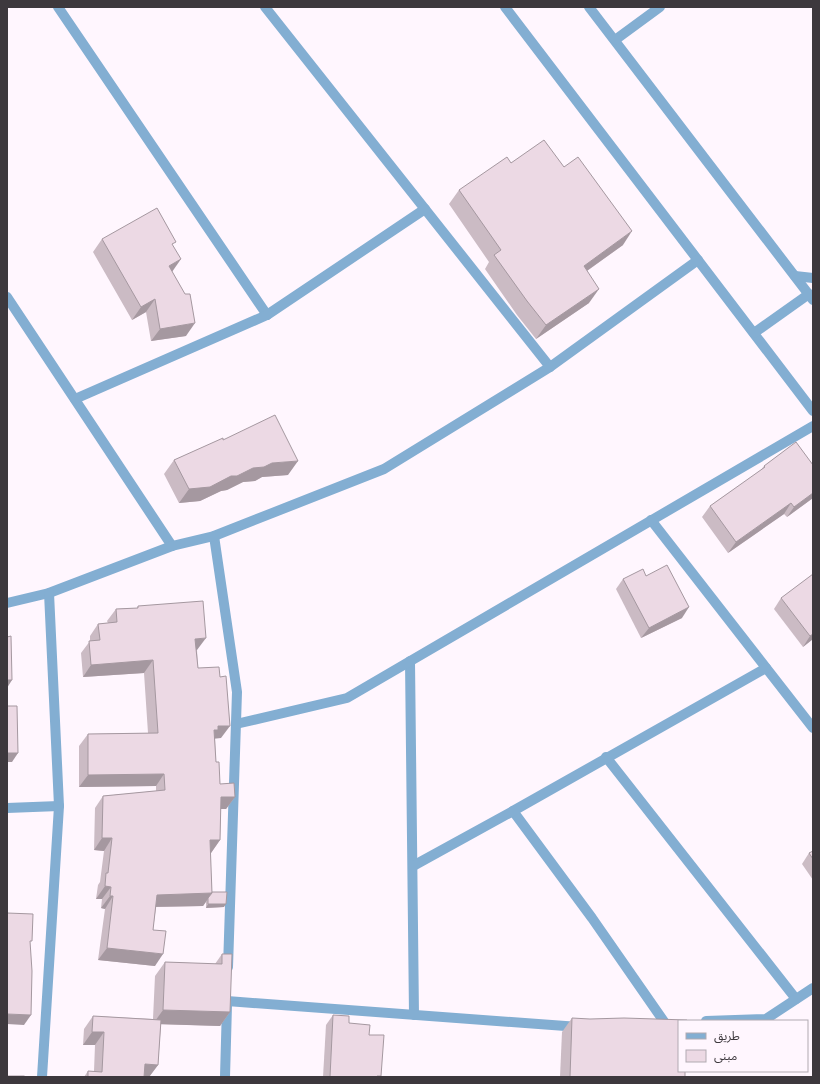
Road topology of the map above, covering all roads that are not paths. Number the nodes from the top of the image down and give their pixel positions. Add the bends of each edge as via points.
1 (58, 7) edge
2 (265, 7) edge
3 (505, 7) edge
4 (589, 7) edge
5 (660, 7) edge
6 (614, 40) junction
7 (425, 209) junction
8 (698, 260) junction
9 (795, 276) junction
10 (813, 278) edge
11 (7, 297) edge
12 (811, 297) edge
13 (267, 315) junction
14 (754, 334) junction
15 (550, 367) junction
16 (75, 399) junction
17 (813, 411) edge
18 (813, 426) edge
19 (652, 520) junction
20 (214, 536) junction
21 (172, 546) junction
22 (49, 593) junction
23 (7, 604) edge
24 (410, 661) junction
25 (766, 668) junction
26 (236, 724) junction
27 (813, 728) edge
28 (606, 757) junction
29 (59, 806) junction
30 (7, 808) edge
31 (513, 811) junction
32 (412, 866) junction
33 (228, 977) edge
34 (813, 988) edge
35 (796, 999) junction
36 (414, 1015) junction
37 (726, 1020) edge
38 (650, 1024) edge
39 (588, 1027) edge
40 (42, 1077) edge
41 (224, 1077) edge

1 - 13 street
2 - 7 street
3 - 8 street
4 - 6 street
5 - 6 street
6 - 9 street
7 - 13 street
7 - 15 street
8 - 14 street
8 - 15 street
9 - 10 street
9 - 12 street
11 - 16 street
12 - 14 street
13 - 16 street
14 - 17 street
15 - 20 street via 384,469
16 - 21 street
18 - 19 street
19 - 24 street
19 - 25 street
20 - 21 street
20 - 26 street via 237,692
21 - 22 street
22 - 23 street
22 - 29 street
24 - 26 street via 347,698
24 - 32 street
25 - 27 street
25 - 28 street
26 - 33 street
28 - 31 street
28 - 35 street
29 - 30 street
29 - 40 street
31 - 32 street
31 - 38 street via 668,1023
32 - 36 street
34 - 35 street
35 - 37 street via 766,1018
36 - 39 street
36 - 41 street via 227,997

